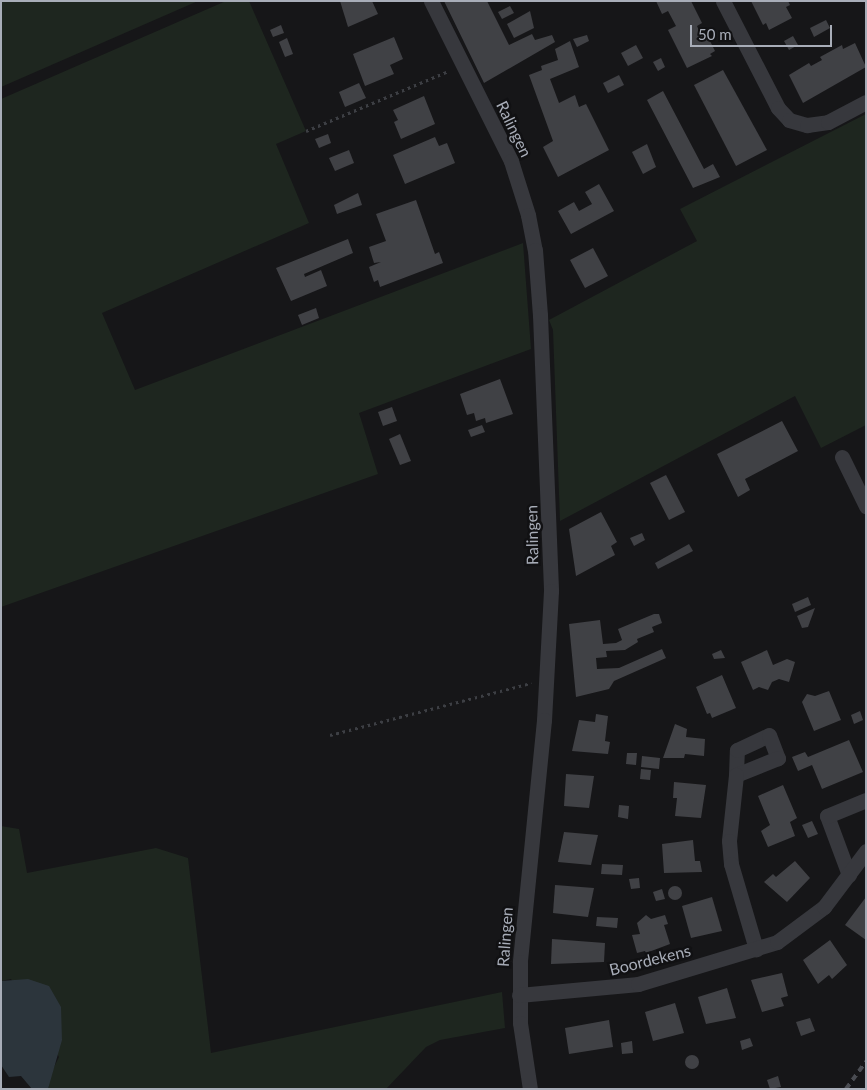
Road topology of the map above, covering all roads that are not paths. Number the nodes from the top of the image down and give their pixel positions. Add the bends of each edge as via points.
1 (430, 1) edge
2 (723, 1) edge
3 (866, 102) edge
4 (842, 457) dead end
5 (866, 506) edge
6 (736, 775) dead end
7 (866, 800) edge
8 (866, 851) edge
9 (849, 875) junction
10 (756, 949) junction
11 (519, 995) junction
12 (530, 1089) edge

1 - 11 street, Ralingen via 511,161 535,250 551,591 547,679
2 - 3 street via 778,108 789,120 806,125 828,122
4 - 5 street
6 - 10 street via 729,840 731,864
7 - 9 street via 826,816
8 - 9 street, Boordekens
9 - 10 street, Boordekens via 824,907 792,934
10 - 11 street, Boordekens via 638,984
11 - 12 street, Ralingen

